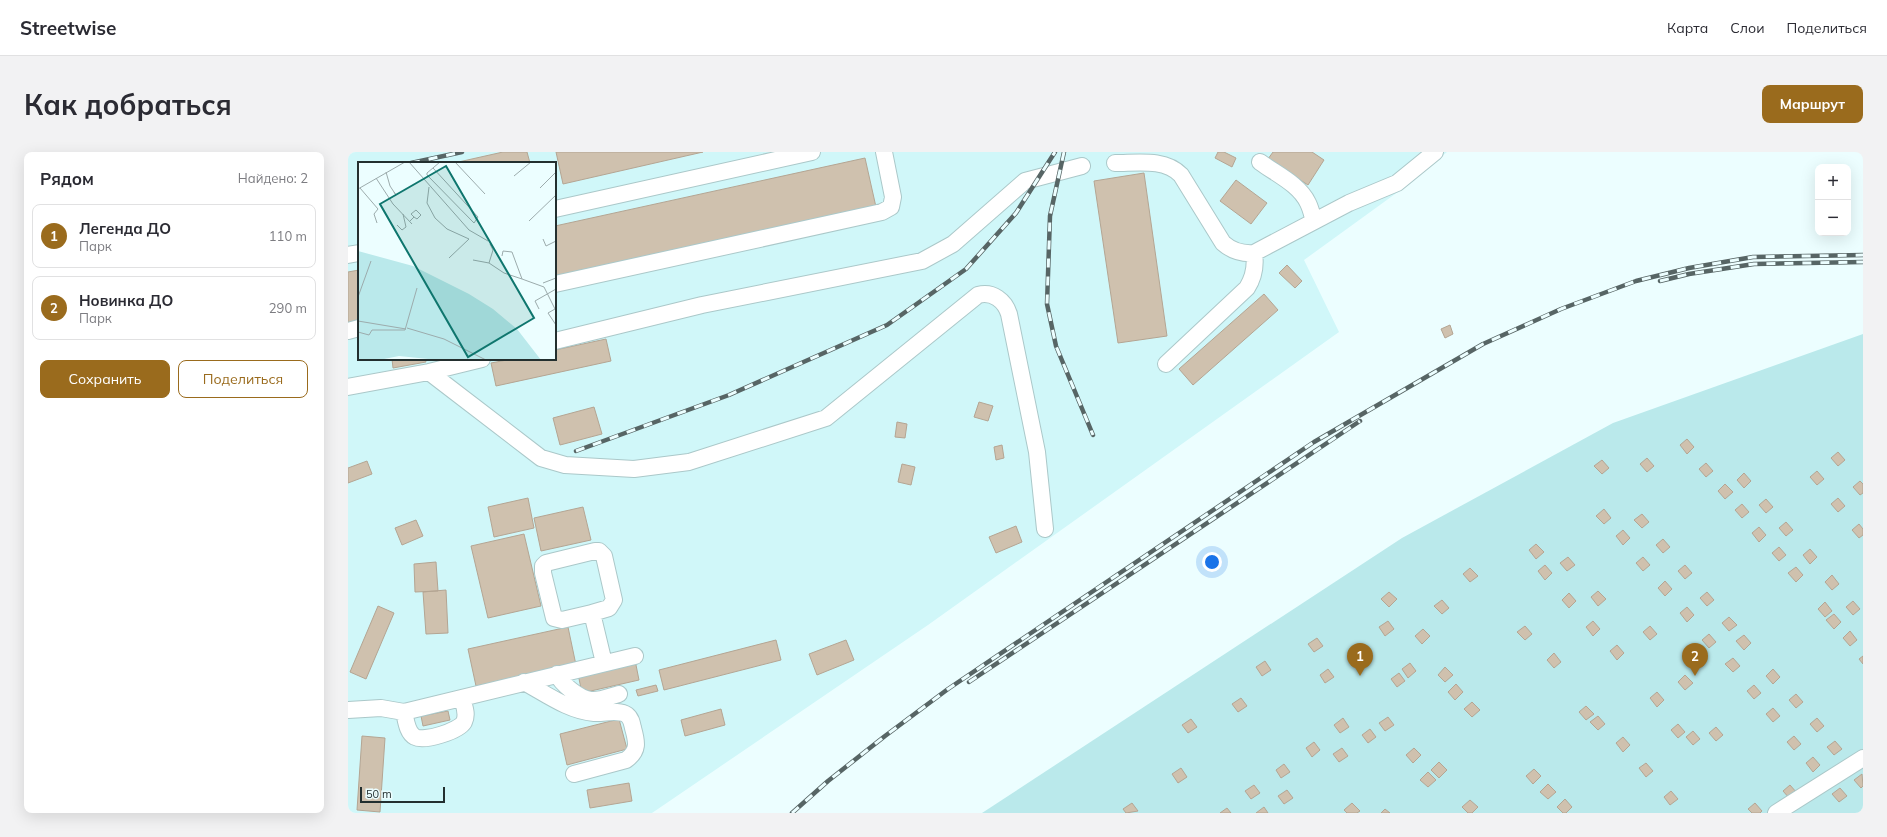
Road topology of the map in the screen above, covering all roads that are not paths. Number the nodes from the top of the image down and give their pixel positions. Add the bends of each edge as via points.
1 (812, 152) edge
2 (884, 152) edge
3 (1435, 152) edge
4 (1260, 162) dead end
5 (1116, 163) dead end
6 (1082, 166) dead end
7 (556, 209) edge
8 (1314, 221) junction
9 (358, 253) edge
10 (1254, 253) junction
11 (348, 255) edge
12 (556, 284) edge
13 (358, 328) edge
14 (348, 331) edge
15 (556, 341) edge
16 (478, 360) edge
17 (1166, 364) dead end
18 (429, 372) junction
19 (348, 387) edge
20 (1045, 529) dead end
21 (592, 614) junction
22 (635, 656) dead end
23 (604, 663) junction
24 (557, 674) junction
25 (524, 682) junction
26 (620, 694) dead end
27 (462, 698) junction
28 (348, 710) edge
29 (404, 712) junction
30 (1863, 758) edge
31 (574, 774) dead end
32 (1776, 813) edge

1 - 7 lane
2 - 12 lane via 894,197 891,207 882,212
3 - 8 lane via 1397,183
4 - 8 lane via 1303,194
5 - 10 lane via 1141,162 1174,167 1223,243 1244,254
6 - 15 lane via 1025,181 953,244 922,261 702,305
8 - 10 lane
9 - 11 lane
10 - 17 lane via 1256,264 1247,288
13 - 14 lane
16 - 18 lane
18 - 19 lane
18 - 20 lane via 541,458 565,465 634,469 689,462 826,418 978,295 985,293 1003,303 1009,314 1037,452
21 - 21 lane via 562,620 554,618 543,573 543,566 546,563 595,551 604,556 614,600 609,608
21 - 23 lane
22 - 23 lane
23 - 24 lane
24 - 25 lane
24 - 26 lane via 562,683 587,699
25 - 27 lane
25 - 31 lane via 582,711 599,714 621,712 631,719 637,742 633,755 626,760
27 - 29 lane
27 - 29 lane via 466,714 461,726 456,730 424,739 415,737 409,730
28 - 29 lane via 381,708
30 - 32 lane

